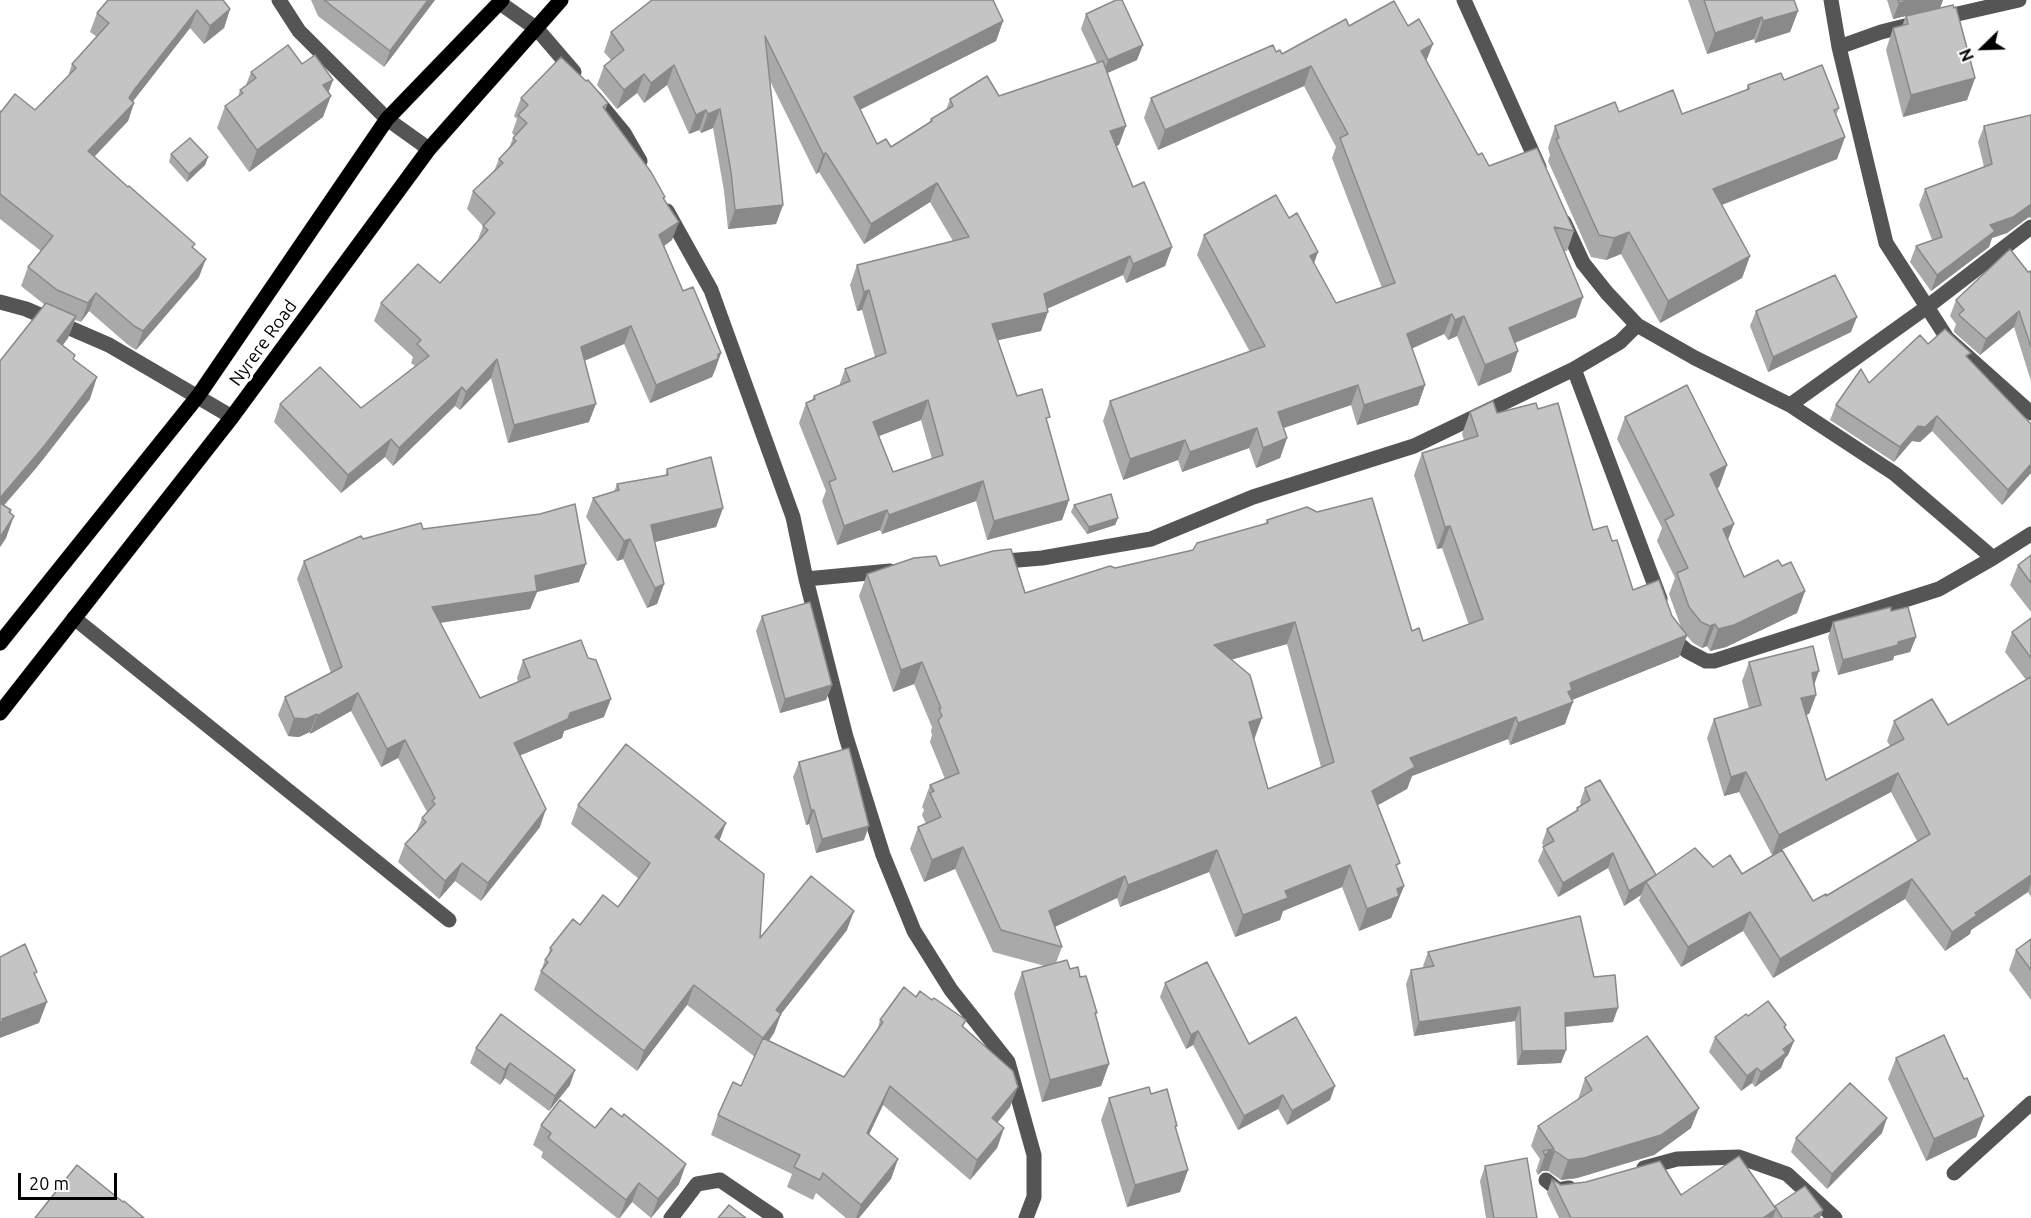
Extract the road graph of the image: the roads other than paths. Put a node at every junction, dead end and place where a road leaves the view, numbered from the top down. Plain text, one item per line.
1 (279, 0) edge
2 (561, 0) edge
3 (1464, 0) edge
4 (1831, 0) edge
5 (2019, 0) edge
6 (501, 1) edge
7 (537, 29) junction
8 (1839, 47) junction
9 (387, 119) junction
10 (429, 149) junction
11 (647, 175) edge
12 (1546, 182) edge
13 (659, 196) edge
14 (1560, 213) edge
15 (2031, 227) edge
16 (0, 302) edge
17 (1927, 307) junction
18 (1637, 325) junction
19 (1574, 369) junction
20 (198, 396) junction
21 (1790, 405) junction
22 (2031, 413) edge
23 (232, 417) junction
24 (2031, 534) edge
25 (1993, 558) junction
26 (983, 563) edge
27 (900, 570) edge
28 (806, 579) junction
29 (74, 618) junction
30 (0, 643) edge
31 (2, 706) edge
32 (449, 920) dead end
33 (2031, 1103) edge
34 (1632, 1171) edge
35 (1954, 1173) dead end
36 (1546, 1180) dead end
37 (1579, 1187) edge
38 (671, 1218) edge
39 (776, 1218) edge
40 (1026, 1218) edge
41 (1835, 1218) edge

1 - 9 street
2 - 7 main road, Nyrere Road
3 - 12 street
4 - 8 street
5 - 8 street
6 - 7 street
6 - 9 main road, Nyrere Road
7 - 10 main road, Nyrere Road
7 - 11 street
8 - 17 street
9 - 10 street
9 - 20 main road, Nyrere Road
10 - 23 main road, Nyrere Road
13 - 28 street
14 - 18 street
15 - 17 street
16 - 20 street
17 - 21 street
17 - 22 street
18 - 19 street
18 - 21 street
19 - 25 street
19 - 26 street
20 - 23 street
20 - 30 main road, Nyrere Road
21 - 25 street
23 - 29 main road, Nyrere Road
24 - 25 street
27 - 28 street
28 - 40 street
29 - 31 main road, Nyrere Road
29 - 32 street
33 - 35 street
34 - 41 street
36 - 37 street
38 - 39 street

